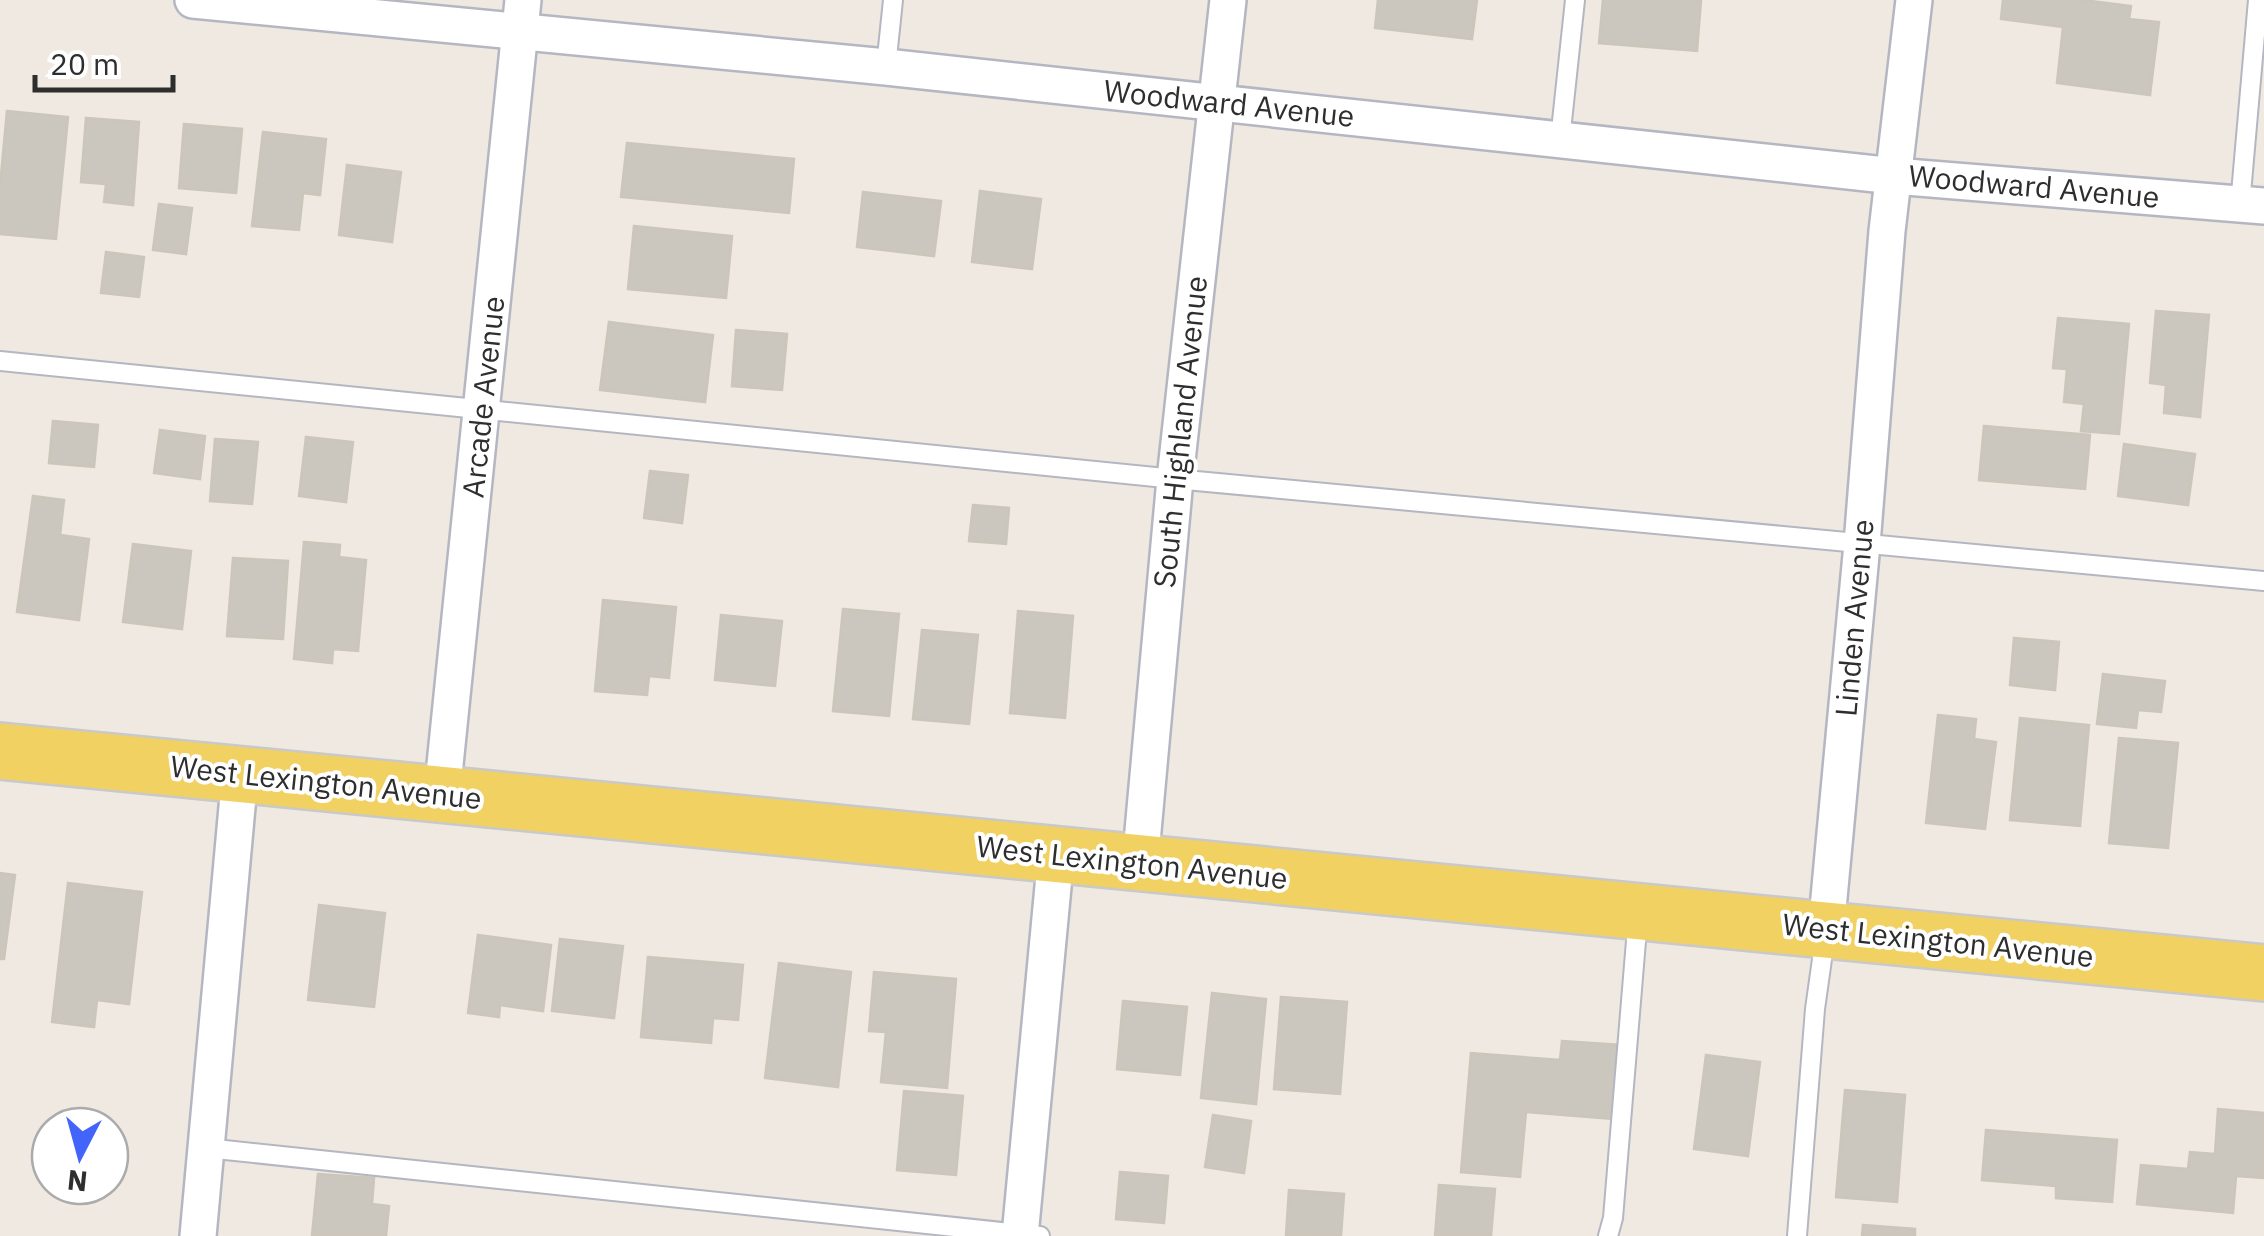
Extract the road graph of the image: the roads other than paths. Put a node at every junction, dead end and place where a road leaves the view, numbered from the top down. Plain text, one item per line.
1 (193, 0) edge
2 (892, 0) edge
3 (1228, 0) edge
4 (1575, 0) edge
5 (1914, 0) edge
6 (2258, 0) edge
7 (521, 16) edge
8 (886, 67) junction
9 (1218, 102) junction
10 (1560, 140) junction
11 (1894, 176) junction
12 (2252, 205) edge
13 (0, 362) edge
14 (484, 410) junction
15 (1175, 478) junction
16 (1862, 544) junction
17 (2264, 581) edge
18 (0, 750) edge
19 (240, 774) junction
20 (442, 794) junction
21 (1056, 855) junction
22 (1140, 864) junction
23 (1639, 912) junction
24 (1826, 930) junction
25 (2264, 973) edge
26 (206, 1148) junction
27 (1026, 1235) edge
28 (198, 1236) edge
29 (1608, 1236) edge
30 (1797, 1236) edge

1 - 7 street, Woodward Avenue
2 - 8 lane
3 - 9 street, South Highland Avenue
4 - 10 lane
5 - 11 street, Linden Avenue
6 - 12 lane
7 - 8 street, Woodward Avenue
7 - 14 street, Arcade Avenue
8 - 9 street, Woodward Avenue
9 - 10 street, Woodward Avenue
9 - 15 street, South Highland Avenue
10 - 11 street, Woodward Avenue
11 - 12 street, Woodward Avenue
11 - 16 street, Linden Avenue
13 - 14 lane
14 - 15 lane
14 - 20 street, Arcade Avenue
15 - 16 lane
15 - 22 street, South Highland Avenue
16 - 17 lane
16 - 24 street, Linden Avenue
18 - 19 main road, West Lexington Avenue
19 - 20 main road, West Lexington Avenue
19 - 26 street
20 - 21 main road, West Lexington Avenue
21 - 22 main road, West Lexington Avenue
21 - 27 street
22 - 23 main road, West Lexington Avenue
23 - 24 main road, West Lexington Avenue
23 - 29 lane
24 - 25 main road, West Lexington Avenue
24 - 30 lane, Linden Avenue
26 - 27 lane
26 - 28 street

